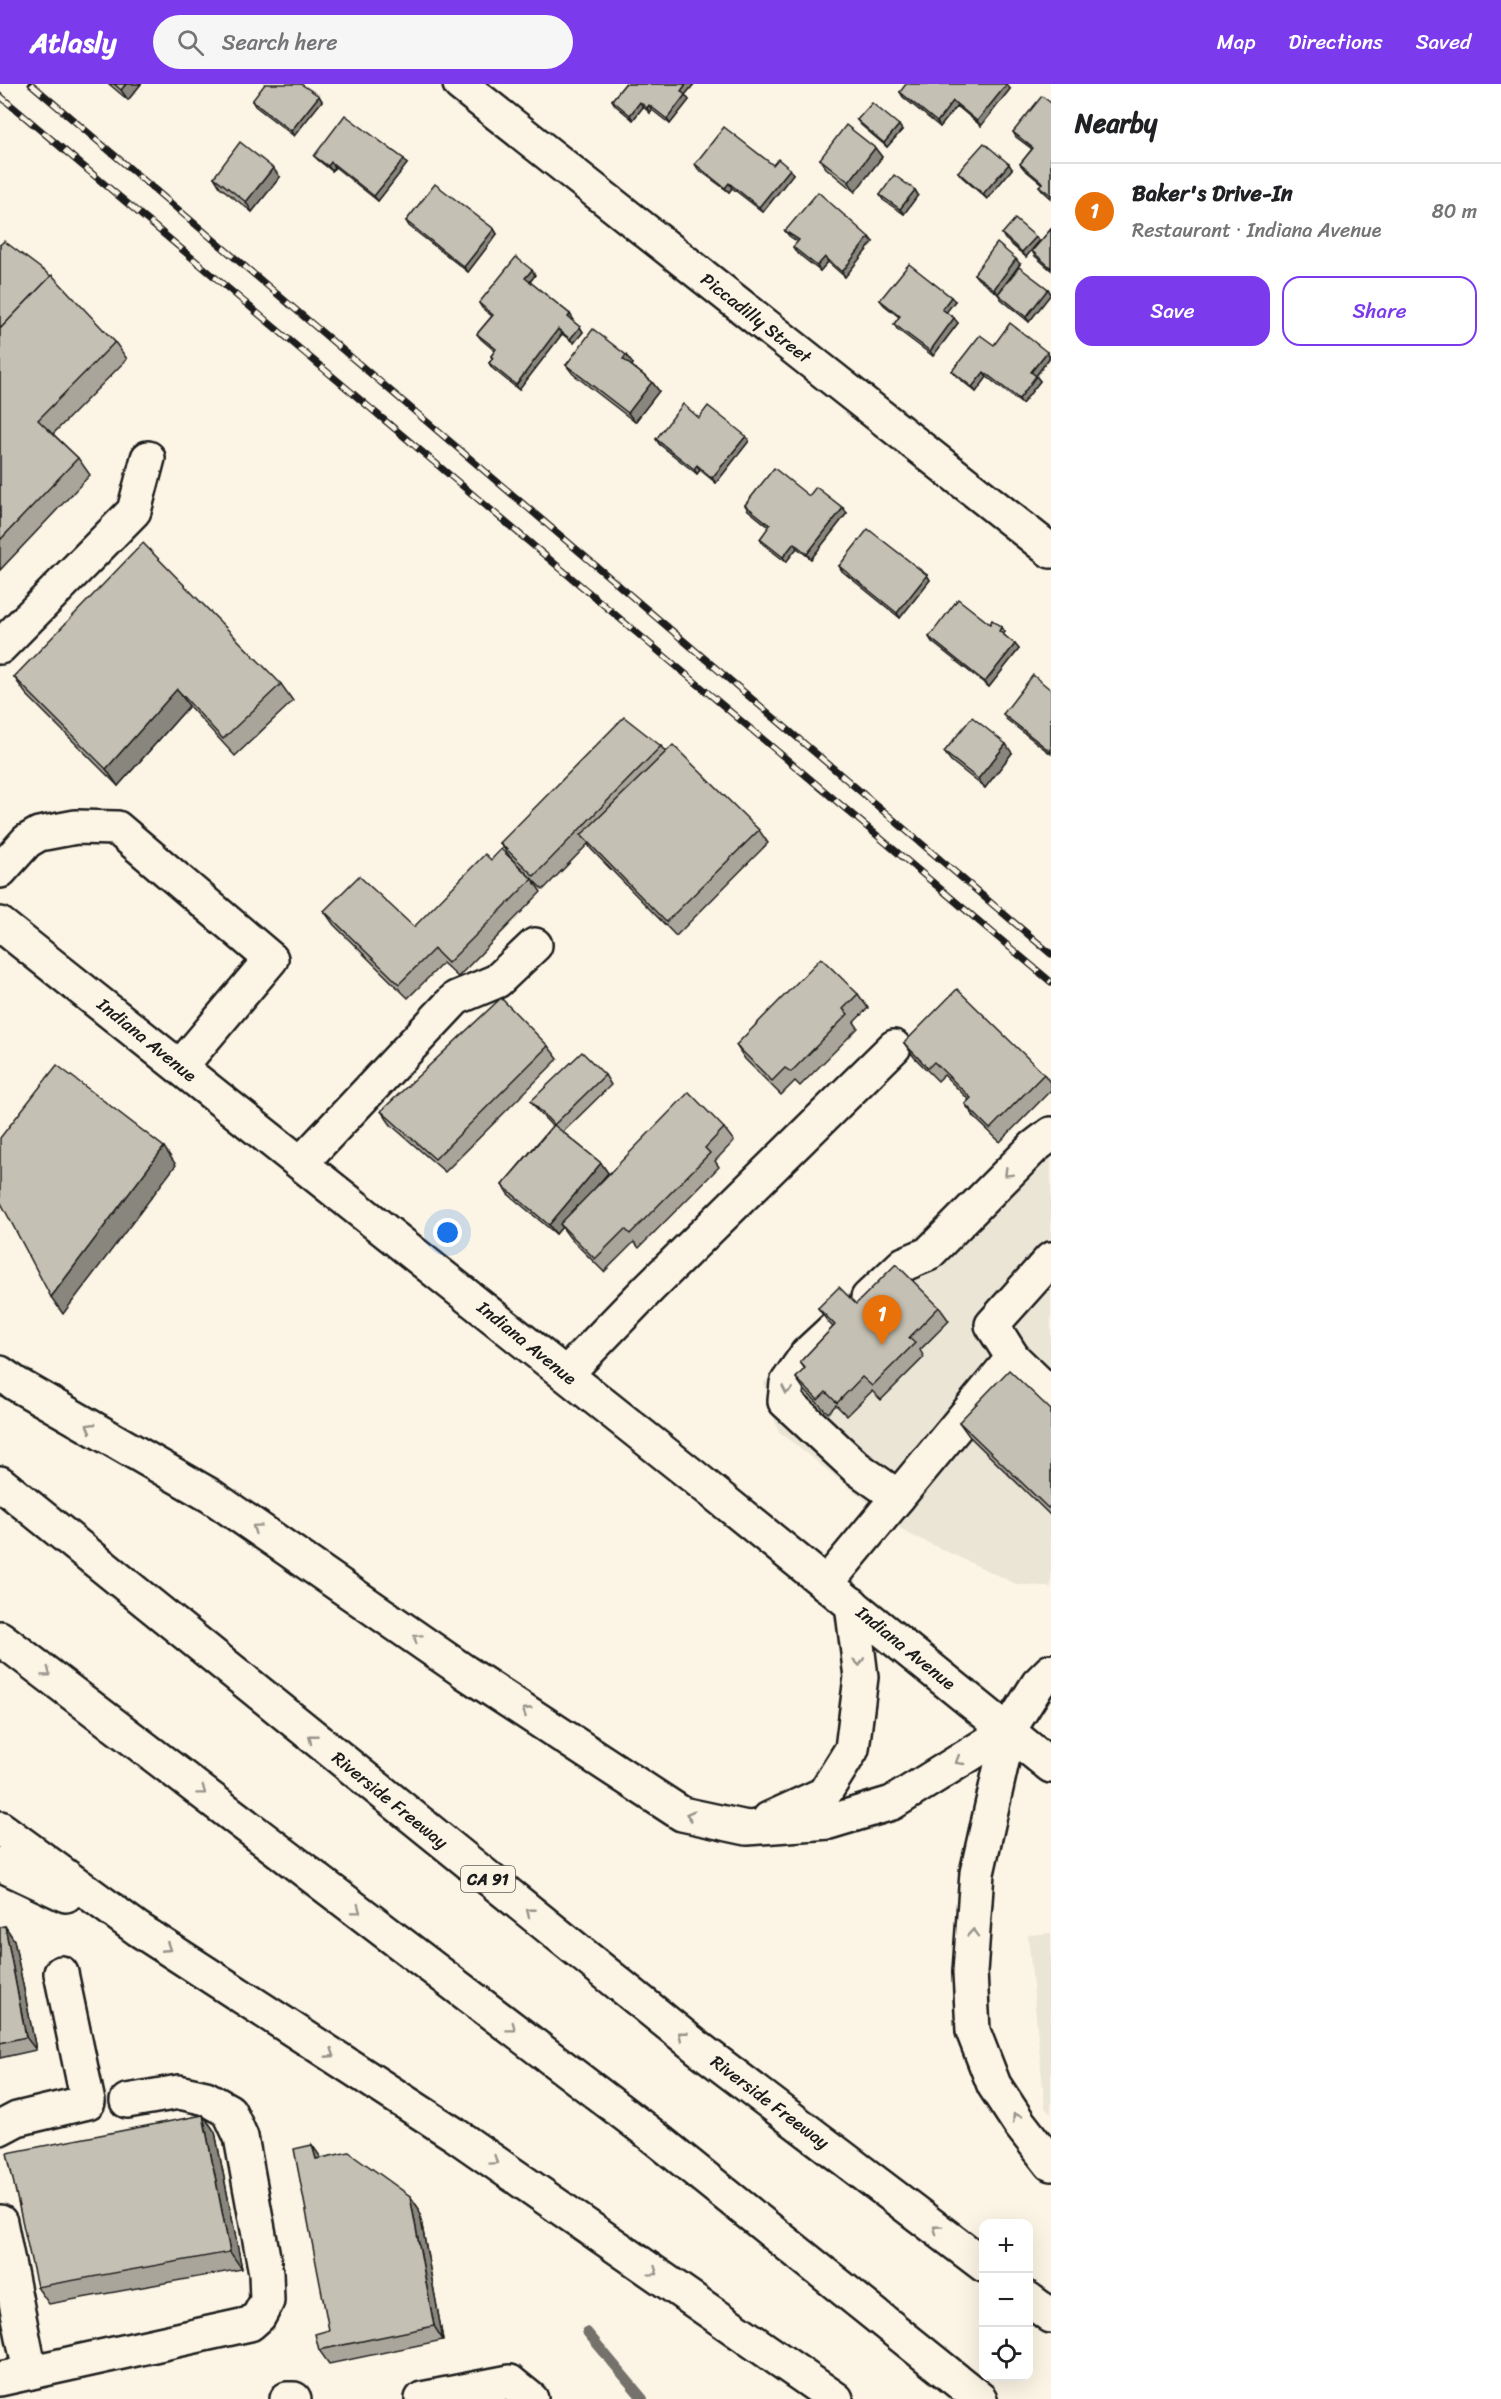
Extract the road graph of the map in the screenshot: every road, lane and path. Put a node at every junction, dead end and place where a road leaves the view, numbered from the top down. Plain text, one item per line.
1 (460, 84) edge
2 (148, 458) dead end
3 (1051, 551) edge
4 (0, 647) edge
5 (0, 871) edge
6 (0, 924) edge
7 (535, 945) dead end
8 (894, 1047) dead end
9 (180, 1067) junction
10 (1051, 1134) edge
11 (301, 1164) junction
12 (1051, 1258) edge
13 (1013, 1358) junction
14 (0, 1373) edge
15 (566, 1374) junction
16 (1051, 1395) edge
17 (0, 1483) edge
18 (898, 1497) junction
19 (826, 1584) junction
20 (852, 1604) junction
21 (0, 1638) edge
22 (1051, 1671) edge
23 (1009, 1730) junction
24 (1051, 1766) edge
25 (0, 1828) edge
26 (747, 1828) junction
27 (0, 1863) edge
28 (138, 1929) junction
29 (60, 1973) dead end
30 (127, 2100) dead end
31 (0, 2128) edge
32 (1051, 2164) edge
33 (0, 2222) edge
34 (979, 2261) edge
35 (1033, 2302) edge
36 (1051, 2316) edge
37 (15, 2375) edge
38 (288, 2399) edge
39 (294, 2399) edge
40 (422, 2399) edge
41 (531, 2399) edge
42 (836, 2399) edge
43 (980, 2399) edge

1 - 3 main road, Piccadilly Street
2 - 4 main road
5 - 9 main road
6 - 9 main road, Indiana Avenue
7 - 11 main road
8 - 15 main road
9 - 11 main road, Indiana Avenue
10 -> 18 main road
11 - 15 main road, Indiana Avenue
12 - 13 main road
13 - 16 main road
13 - 18 main road
26 -> 14 main road
15 - 19 main road, Indiana Avenue
34 -> 17 main road, Riverside Freeway / CA 91
18 - 19 main road
19 - 20 main road, Indiana Avenue
20 - 23 main road, Indiana Avenue
20 -> 26 main road
21 -> 43 main road
22 - 23 main road
23 - 24 main road, Indiana Avenue
23 -> 26 main road
32 -> 23 main road
25 - 28 main road
27 - 28 main road
28 -> 42 main road
29 - 31 main road
30 - 37 main road
33 - 37 main road
35 - 36 main road
38 - 39 main road
40 - 41 main road

